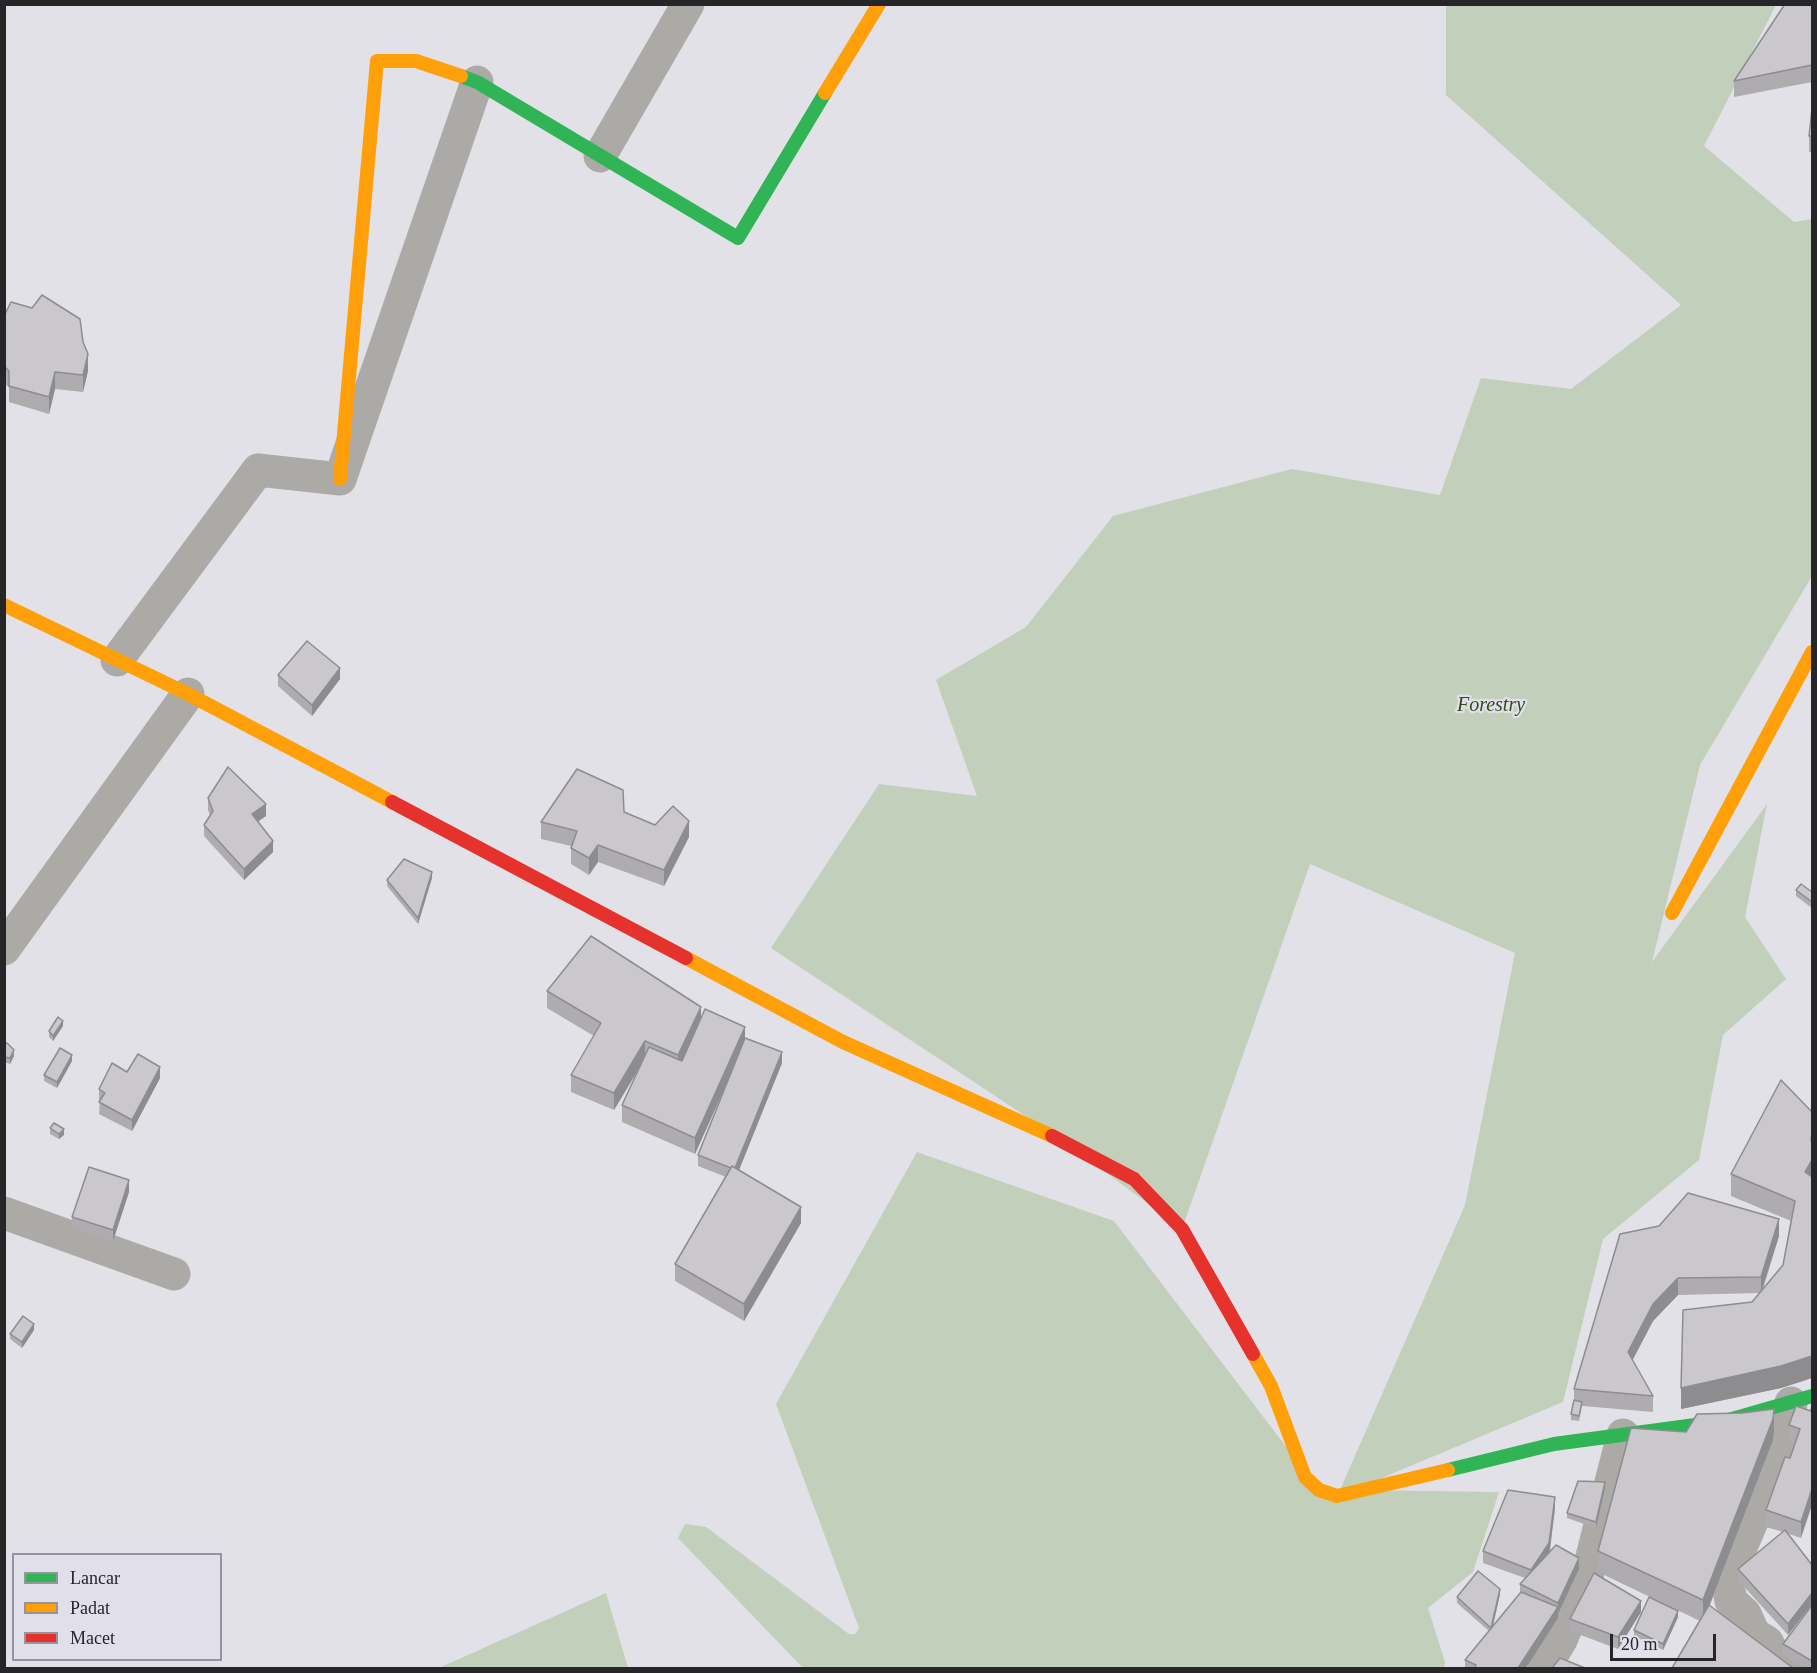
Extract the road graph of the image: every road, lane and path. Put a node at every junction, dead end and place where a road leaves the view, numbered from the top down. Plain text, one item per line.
1 (688, 4) edge
2 (879, 4) edge
3 (477, 82) junction
4 (600, 156) junction
5 (340, 479) junction
6 (4, 605) edge
7 (1812, 652) edge
8 (117, 660) junction
9 (188, 694) junction
10 (1672, 912) dead end
11 (4, 949) edge
12 (4, 1213) edge
13 (174, 1275) dead end
14 (1802, 1400) edge
15 (1623, 1435) junction
16 (1545, 1668) edge
17 (1789, 1668) edge

1 - 4 street
2 - 4 street
3 - 4 street
3 - 5 street
3 - 5 street
5 - 8 street
6 - 8 street
7 - 10 street
8 - 9 street
9 - 11 street
9 - 15 street
12 - 13 street
14 - 15 street
14 - 17 street
15 - 16 street

